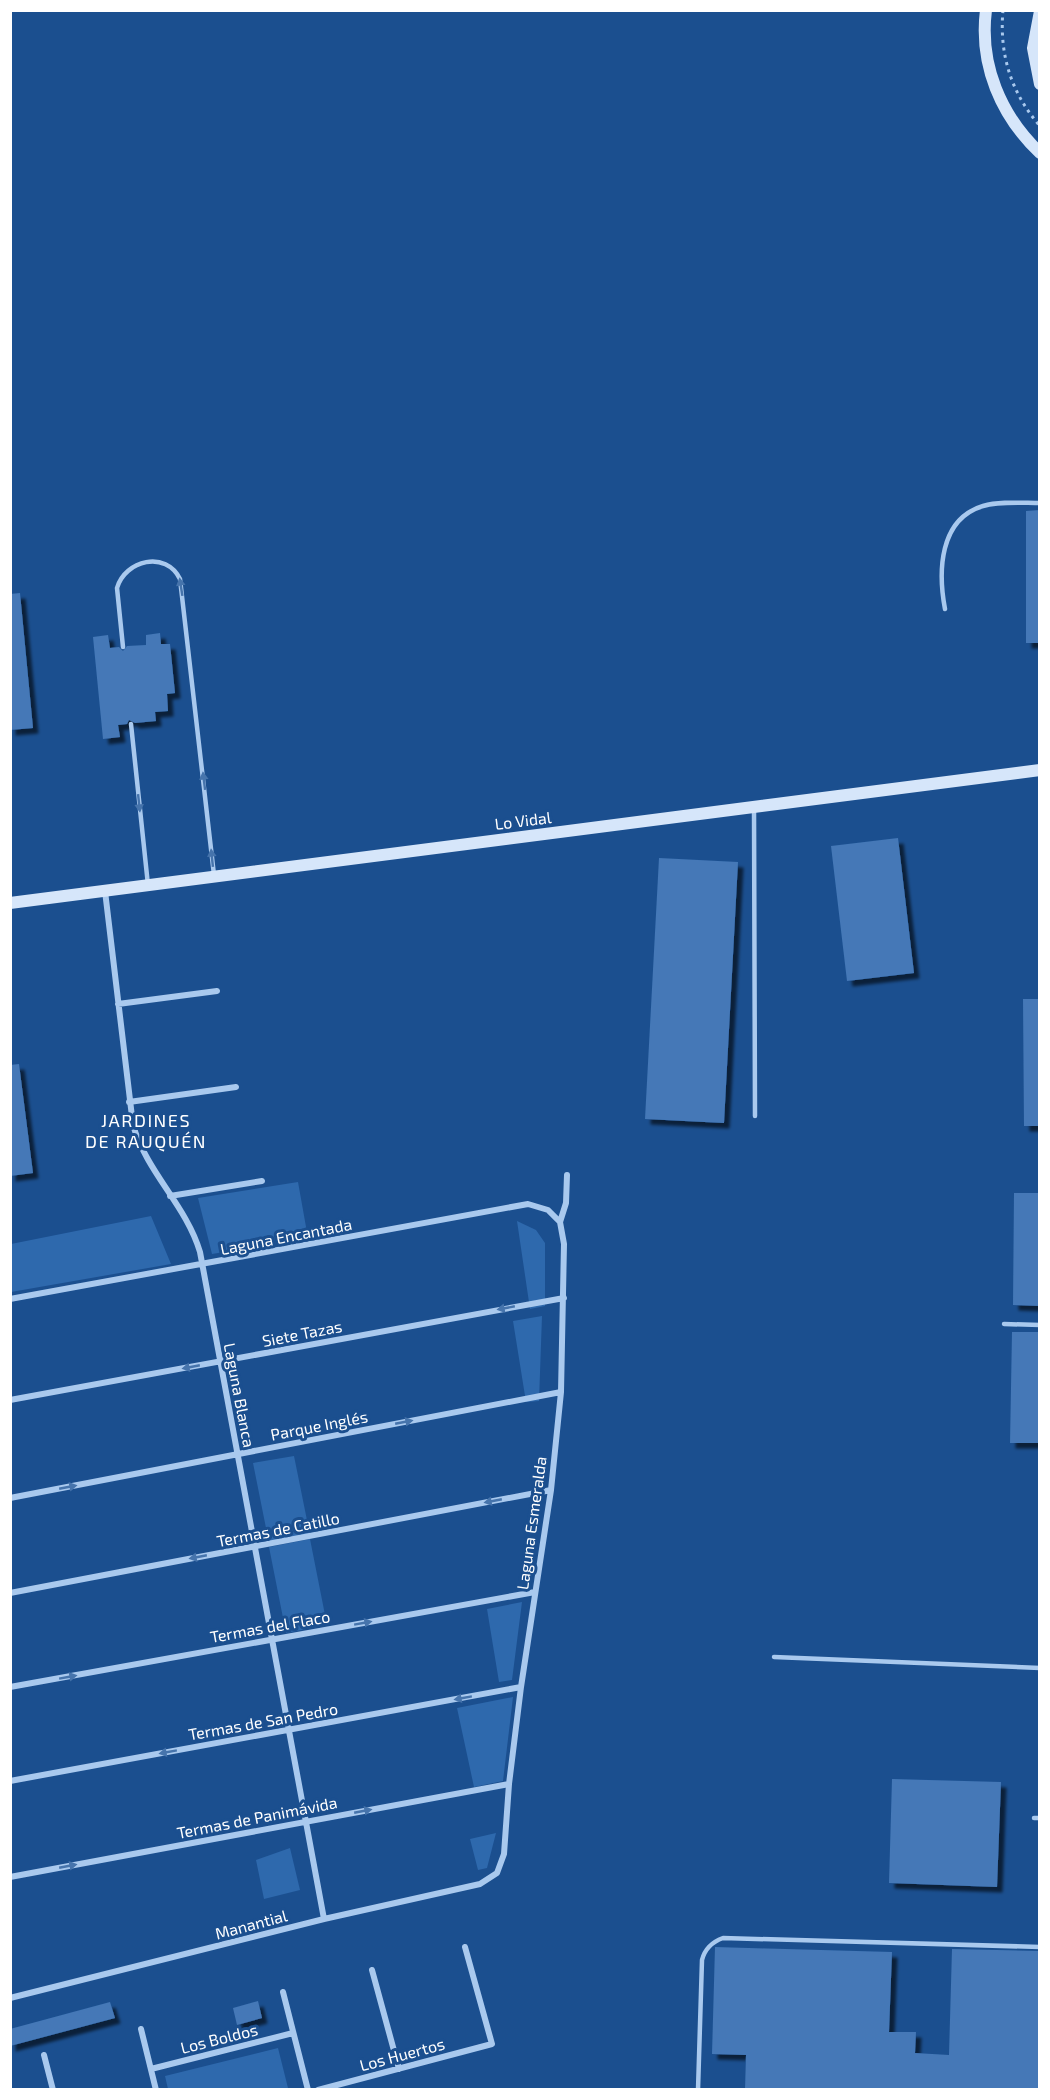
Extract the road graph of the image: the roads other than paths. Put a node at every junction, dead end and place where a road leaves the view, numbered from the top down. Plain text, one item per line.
1 (986, 10) edge
2 (1040, 11) edge
3 (1040, 84) edge
4 (1040, 153) edge
5 (1040, 503) edge
6 (945, 609) dead end
7 (123, 647) dead end
8 (131, 724) dead end
9 (1040, 770) edge
10 (754, 807) junction
11 (214, 876) junction
12 (148, 885) junction
13 (105, 890) junction
14 (10, 903) edge
15 (216, 991) dead end
16 (118, 1004) junction
17 (236, 1087) dead end
18 (129, 1102) junction
19 (755, 1116) dead end
20 (567, 1175) dead end
21 (262, 1180) dead end
22 (170, 1196) junction
23 (560, 1222) junction
24 (202, 1265) junction
25 (564, 1298) junction
26 (10, 1299) edge
27 (1004, 1324) dead end
28 (1040, 1324) edge
29 (220, 1362) junction
30 (561, 1392) junction
31 (10, 1400) edge
32 (237, 1454) junction
33 (550, 1490) junction
34 (10, 1498) edge
35 (255, 1547) junction
36 (535, 1592) junction
37 (10, 1593) edge
38 (272, 1640) junction
39 (774, 1657) dead end
40 (1040, 1668) edge
41 (10, 1687) edge
42 (521, 1687) junction
43 (289, 1730) junction
44 (10, 1781) edge
45 (509, 1784) junction
46 (306, 1822) junction
47 (497, 1873) joint
48 (10, 1877) edge
49 (324, 1919) junction
50 (465, 1947) dead end
51 (1040, 1947) edge
52 (372, 1970) dead end
53 (283, 1992) dead end
54 (10, 1998) edge
55 (141, 2029) dead end
56 (293, 2033) junction
57 (44, 2055) dead end
58 (399, 2068) junction
59 (151, 2069) junction
60 (53, 2090) edge
61 (156, 2090) edge
62 (308, 2090) edge
63 (318, 2090) edge
64 (698, 2090) edge

1 - 4 main road
2 - 3 main road
5 - 6 lane
11 -> 7 lane
8 -> 12 lane
9 - 10 main road, Lo Vidal
10 - 11 main road, Lo Vidal
10 - 19 lane
11 - 12 main road, Lo Vidal
12 - 13 main road, Lo Vidal
13 - 14 main road, Lo Vidal
13 - 16 street, Laguna Blanca
15 - 16 street
16 - 18 street, Laguna Blanca
17 - 18 street
18 - 22 street, Laguna Blanca
20 - 23 street, Laguna Esmeralda
21 - 22 street
22 - 24 street, Laguna Blanca
23 - 24 street, Laguna Encantada
23 - 25 street, Laguna Esmeralda
24 - 26 street, Laguna Encantada
24 - 29 street, Laguna Blanca
25 -> 29 street, Siete Tazas
25 - 30 street, Laguna Esmeralda
27 - 28 lane
29 -> 31 street, Siete Tazas
29 - 32 street, Laguna Blanca
32 -> 30 street, Parque Inglés
30 - 33 street, Laguna Esmeralda
34 -> 32 street, Parque Inglés
32 - 35 street, Laguna Blanca
33 -> 35 street, Termas de Catillo
33 - 36 street, Laguna Esmeralda
35 -> 37 street, Termas de Catillo
35 - 38 street, Laguna Blanca
38 -> 36 street, Termas del Flaco
36 - 42 street, Laguna Esmeralda
41 -> 38 street, Termas del Flaco
38 - 43 street, Laguna Blanca
39 - 40 lane
42 -> 43 street, Termas de San Pedro
42 - 45 street, Laguna Esmeralda
43 -> 44 street, Termas de San Pedro
43 - 46 street, Laguna Blanca
46 -> 45 street, Termas de Panimávida
45 - 47 street, Laguna Esmeralda
48 -> 46 street, Termas de Panimávida
46 - 49 street, Laguna Blanca
47 - 49 street, Manantial
49 - 54 street, Manantial
50 - 58 street, Los Huertos
51 - 64 lane
52 - 58 street
53 - 56 street
55 - 59 street
56 - 59 street, Los Boldos
56 - 62 street
57 - 60 street
58 - 63 street, Los Huertos
59 - 61 street

